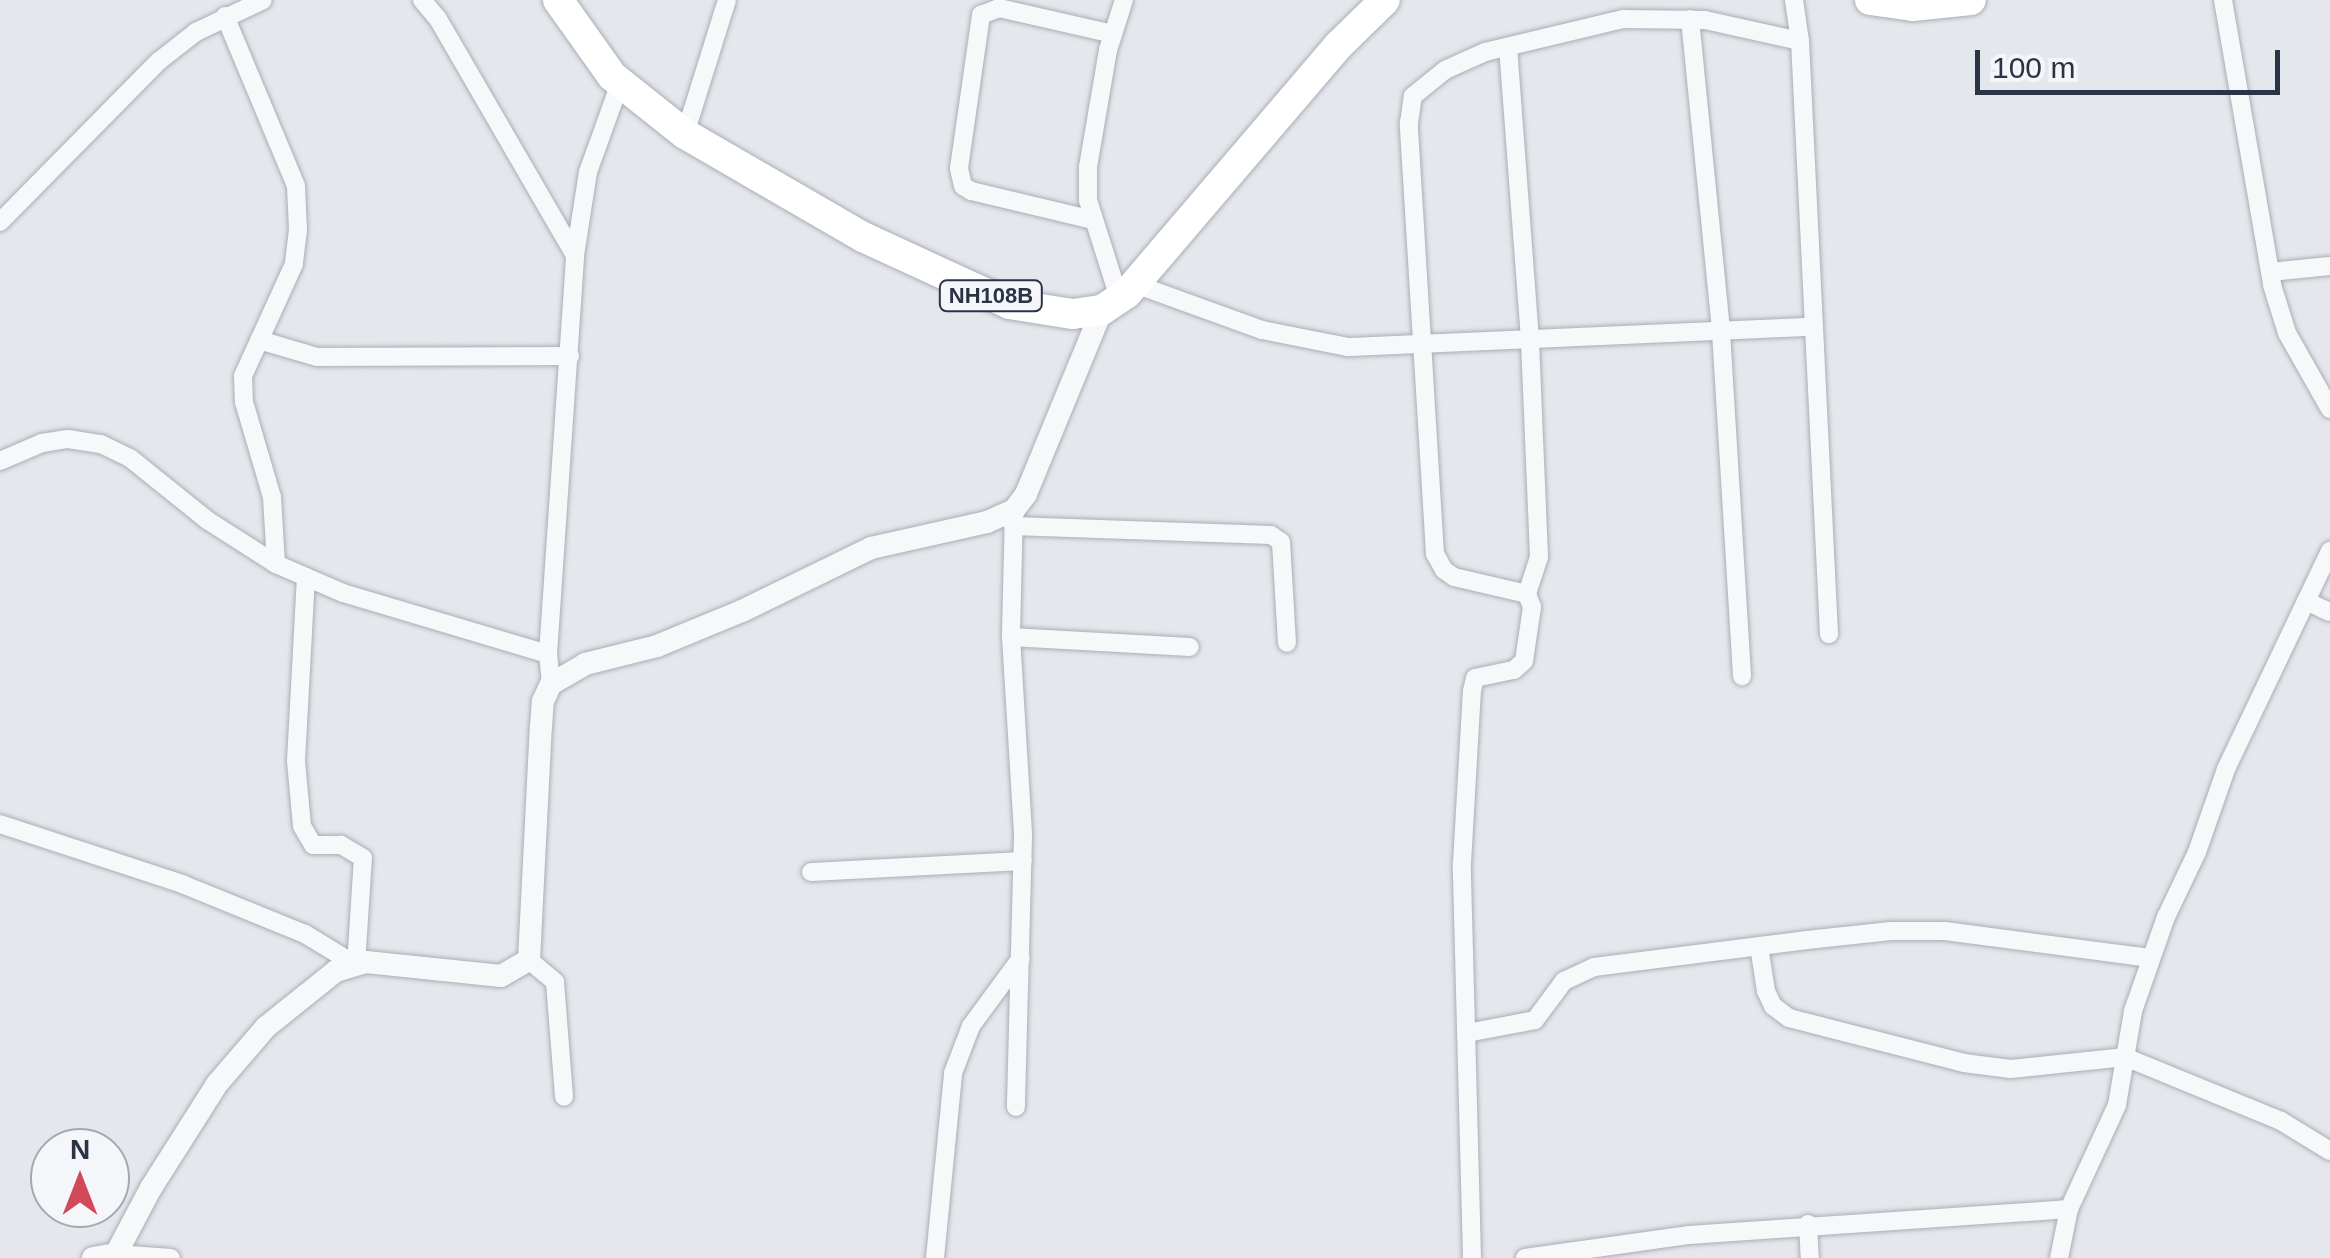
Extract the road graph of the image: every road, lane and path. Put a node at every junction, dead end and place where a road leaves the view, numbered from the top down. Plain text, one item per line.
1 (264, 0) edge
2 (422, 0) edge
3 (558, 0) edge
4 (727, 0) edge
5 (1124, 0) edge
6 (1384, 0) edge
7 (1794, 0) edge
8 (1870, 0) edge
9 (1971, 0) edge
10 (2224, 0) edge
11 (226, 16) junction
12 (1690, 19) junction
13 (1114, 34) junction
14 (1800, 40) junction
15 (1508, 47) junction
16 (620, 83) junction
17 (685, 134) junction
18 (1093, 220) junction
19 (0, 222) edge
20 (575, 254) junction
21 (2330, 266) edge
22 (2270, 272) junction
23 (1118, 297) junction
24 (1814, 327) junction
25 (1722, 332) junction
26 (259, 340) junction
27 (1530, 342) junction
28 (1422, 348) junction
29 (570, 356) junction
30 (2325, 386) edge
31 (2330, 409) edge
32 (0, 461) edge
33 (1014, 518) junction
34 (2330, 551) edge
35 (276, 564) junction
36 (306, 577) junction
37 (1526, 594) junction
38 (2306, 601) junction
39 (2330, 612) edge
40 (1828, 634) dead end
41 (1010, 636) junction
42 (1288, 644) dead end
43 (1190, 648) dead end
44 (548, 654) junction
45 (1742, 676) dead end
46 (551, 684) junction
47 (0, 824) edge
48 (1023, 861) junction
49 (811, 872) dead end
50 (1760, 946) junction
51 (1022, 958) junction
52 (2150, 958) junction
53 (530, 960) junction
54 (356, 965) junction
55 (1467, 1032) junction
56 (2126, 1057) junction
57 (564, 1097) dead end
58 (1016, 1108) dead end
59 (2330, 1151) edge
60 (2069, 1208) junction
61 (1808, 1224) junction
62 (121, 1256) edge
63 (171, 1258) edge
64 (934, 1258) edge
65 (1472, 1258) edge
66 (1525, 1258) edge
67 (1810, 1258) edge
68 (2059, 1258) edge

1 - 11 street
2 - 20 street
3 - 16 highway, NH108B
4 - 17 street
5 - 13 street
6 - 23 highway
7 - 14 street
8 - 9 highway
10 - 22 street
11 - 19 street
11 - 26 street
12 - 14 street
12 - 15 street
12 - 25 street
13 - 18 street
13 - 18 street
14 - 24 street
15 - 27 street
15 - 28 street
16 - 17 highway, NH108B
16 - 20 street
17 - 23 highway, NH108B
18 - 23 street
20 - 29 street
21 - 22 street
22 - 30 street
23 - 28 street
23 - 33 street
24 - 25 street
24 - 40 street
25 - 27 street
25 - 45 street
26 - 29 street
26 - 35 street
27 - 28 street
27 - 37 street
28 - 37 street
29 - 44 street
30 - 31 street
32 - 35 street
33 - 41 street
33 - 42 street
33 - 46 street
34 - 38 street
35 - 36 street
36 - 44 street
36 - 54 street
37 - 55 street
38 - 39 street
38 - 52 street
41 - 43 street
41 - 48 street
44 - 46 street
46 - 53 street
47 - 54 street
48 - 49 street
48 - 51 street
50 - 52 street
50 - 55 street
50 - 56 street
51 - 58 street
51 - 64 street
52 - 56 street
53 - 54 street
53 - 57 street
54 - 62 street
55 - 65 street
56 - 59 street
56 - 60 street
60 - 61 street
60 - 68 street
61 - 66 street
61 - 67 street
62 - 63 street

